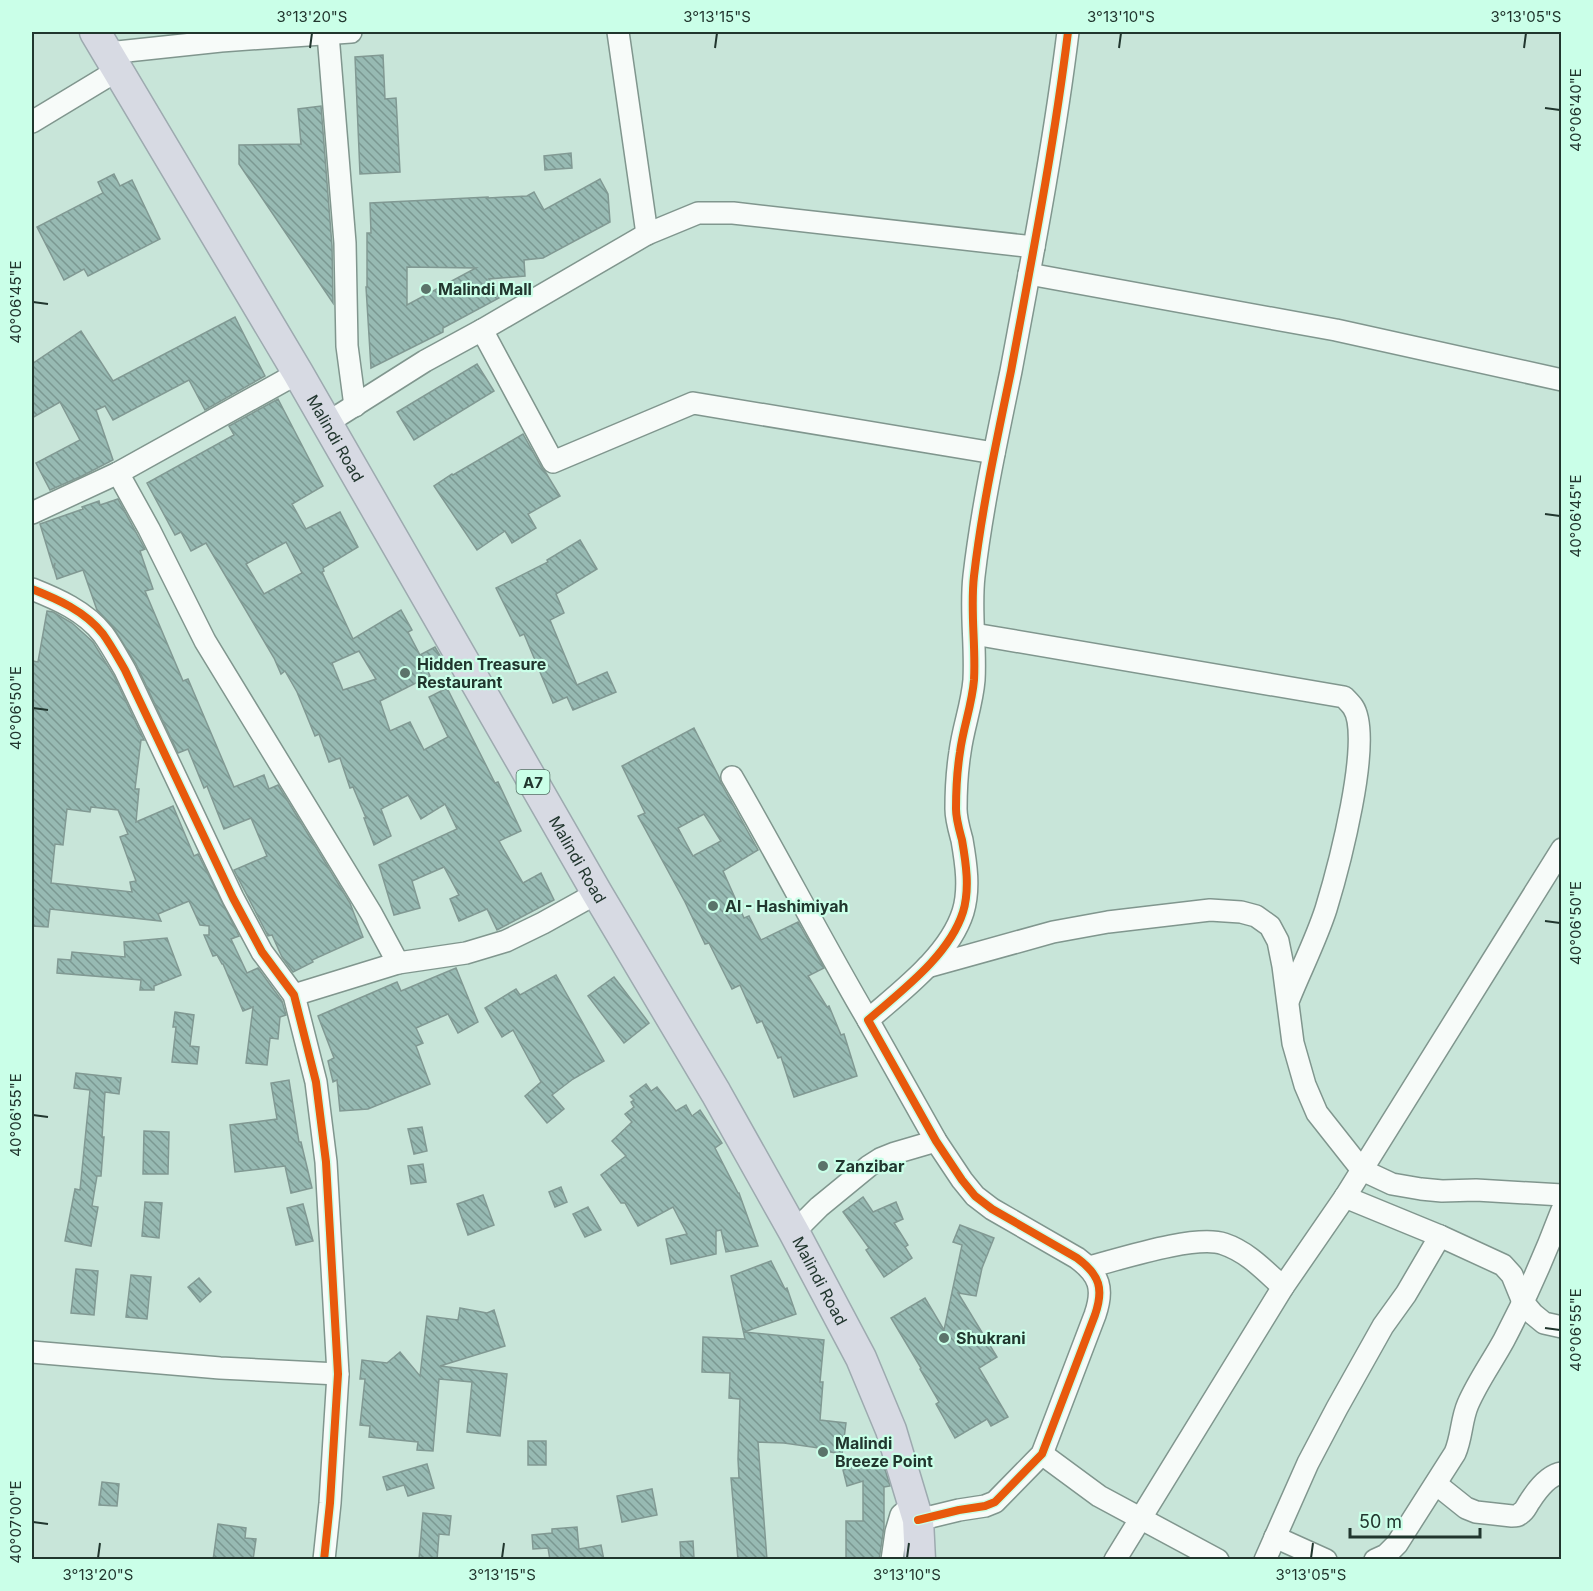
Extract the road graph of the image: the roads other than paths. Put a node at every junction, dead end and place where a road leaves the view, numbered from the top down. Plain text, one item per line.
1 (351, 32) edge
2 (618, 32) edge
3 (1068, 32) edge
4 (328, 34) junction
5 (107, 52) edge
6 (32, 122) edge
7 (647, 234) junction
8 (1034, 247) junction
9 (1029, 274) junction
10 (482, 330) junction
11 (298, 373) junction
12 (1562, 380) edge
13 (355, 406) junction
14 (327, 423) junction
15 (994, 453) junction
16 (117, 473) junction
17 (32, 513) edge
18 (32, 589) edge
19 (974, 634) junction
20 (732, 777) dead end
21 (1562, 849) edge
22 (597, 893) junction
23 (398, 963) junction
24 (927, 967) junction
25 (294, 995) junction
26 (1288, 1001) junction
27 (868, 1020) junction
28 (936, 1141) junction
29 (1362, 1170) junction
30 (1562, 1195) edge
31 (1345, 1197) junction
32 (1562, 1210) edge
33 (794, 1232) junction
34 (1440, 1236) junction
35 (1089, 1267) junction
36 (1283, 1287) junction
37 (1523, 1302) junction
38 (1562, 1327) edge
39 (32, 1352) edge
40 (338, 1374) junction
41 (1042, 1454) junction
42 (1562, 1473) edge
43 (1436, 1484) junction
44 (916, 1512) junction
45 (1140, 1517) junction
46 (1275, 1537) junction
47 (914, 1558) edge
48 (324, 1560) edge
49 (1114, 1560) edge
50 (1218, 1560) edge
51 (1265, 1560) edge
52 (1326, 1560) edge
53 (1375, 1560) edge

1 - 4 street
2 - 7 street
3 - 8 street
4 - 5 street
4 - 13 street
5 - 6 street
5 - 11 highway, Malindi Road / A7
7 - 8 street
7 - 10 street
8 - 9 street
9 - 12 street
9 - 15 street
10 - 13 street
10 - 15 street
11 - 14 highway, Malindi Road / A7
11 - 16 street
13 - 14 street
14 - 22 highway, Malindi Road / A7
15 - 19 street
16 - 17 street
16 - 23 street
18 - 25 street
19 - 24 street
19 - 26 street
20 - 27 street
21 - 29 street
22 - 23 street
22 - 33 highway, Malindi Road / A7
23 - 25 street
24 - 26 street
24 - 27 street
25 - 40 street
26 - 29 street
27 - 28 street
28 - 33 street
28 - 35 street
29 - 30 street
29 - 31 street
31 - 34 street
31 - 36 street
32 - 37 street
33 - 44 highway, Malindi Road / A7
34 - 37 street
34 - 46 street
35 - 36 street
35 - 41 street
36 - 45 street
37 - 38 street
37 - 43 street
39 - 40 street
40 - 48 street
41 - 44 street
41 - 45 street
42 - 43 street
43 - 53 street
44 - 47 highway, Malindi Road / A7
45 - 49 street
45 - 50 street
46 - 51 street
46 - 52 street

